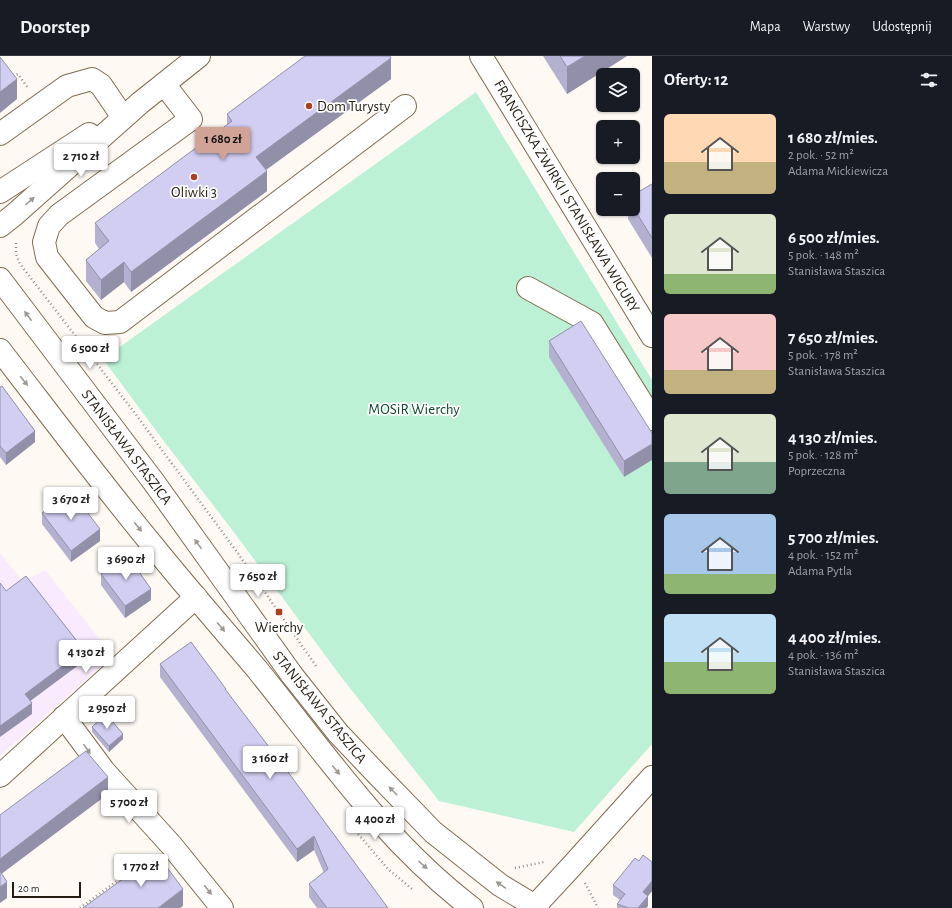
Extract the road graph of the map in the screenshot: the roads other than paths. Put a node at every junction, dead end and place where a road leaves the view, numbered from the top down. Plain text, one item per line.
1 (199, 56) edge
2 (481, 56) edge
3 (164, 84) junction
4 (140, 103) junction
5 (404, 106) dead end
6 (120, 113) junction
7 (0, 134) edge
8 (0, 192) edge
9 (0, 226) edge
10 (0, 279) edge
11 (528, 288) dead end
12 (652, 336) edge
13 (0, 350) edge
14 (652, 419) edge
15 (196, 597) junction
16 (64, 717) junction
17 (0, 776) edge
18 (652, 777) edge
19 (535, 907) edge
20 (222, 908) edge
21 (472, 908) edge

1 - 3 main road
2 - 12 main road, FRANCISZKA ŻWIRKI I STANISŁAWA WIGURY
3 - 4 main road
3 - 5 main road
4 - 6 main road
9 -> 4 main road
6 - 7 main road
6 - 8 main road
19 -> 10 main road, STANISŁAWA STASZICA
11 - 14 main road
13 -> 15 main road, STANISŁAWA STASZICA
15 - 16 main road
15 -> 21 main road, STANISŁAWA STASZICA
16 - 17 main road
16 -> 20 main road
18 - 19 main road

